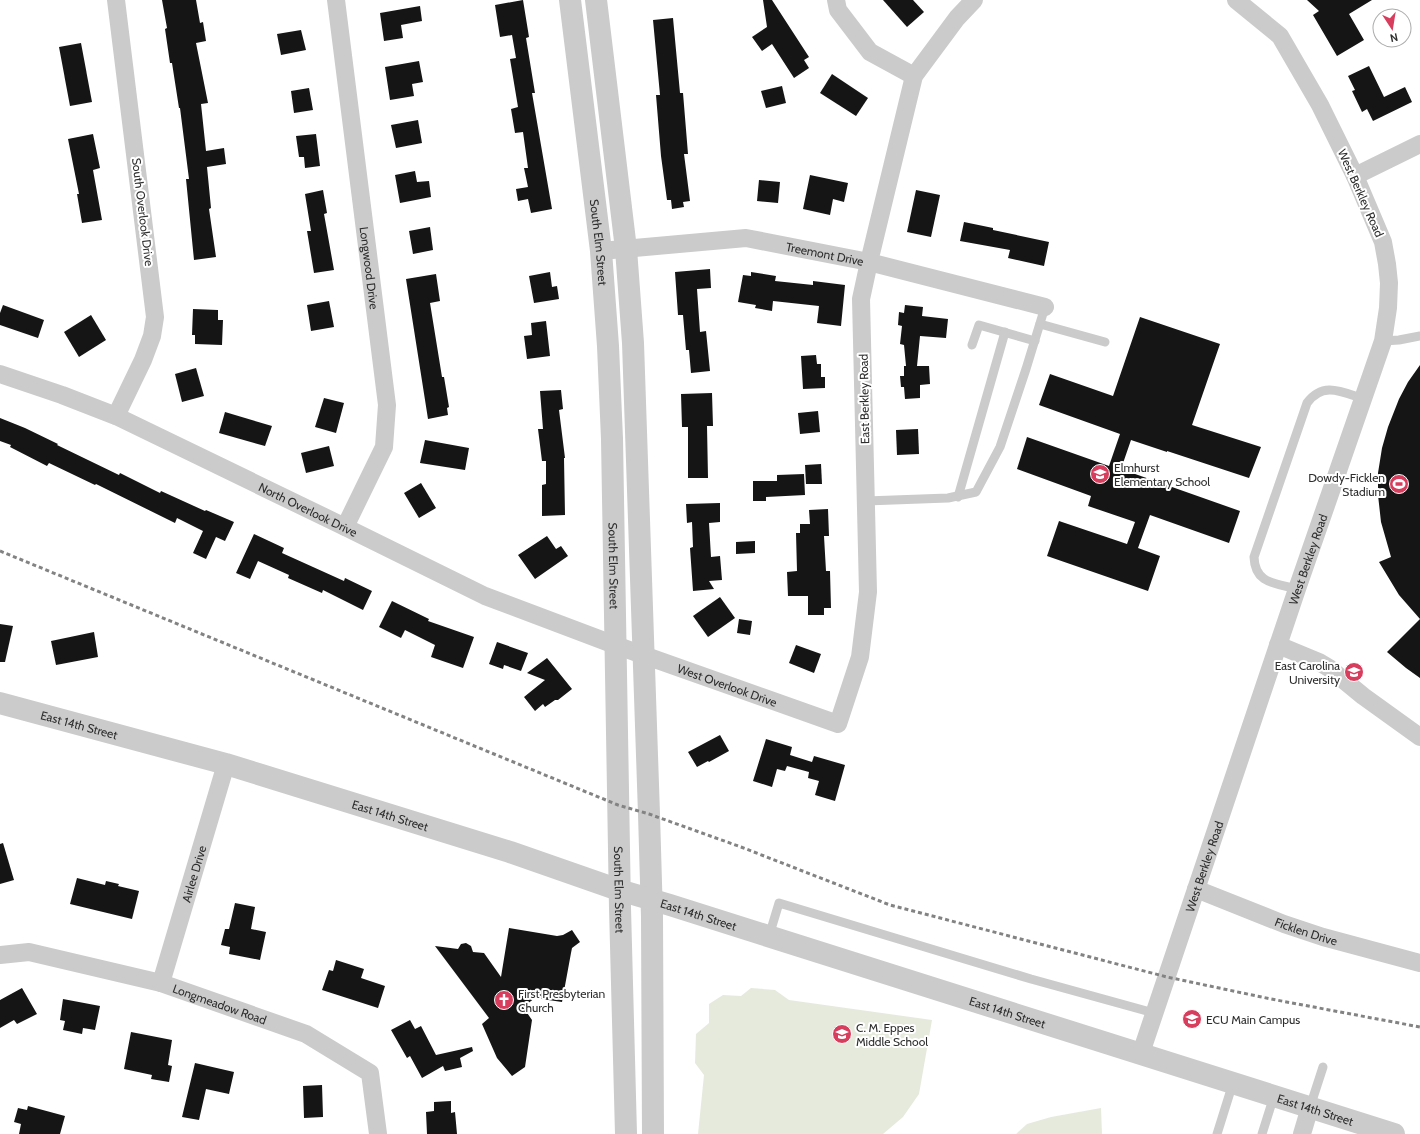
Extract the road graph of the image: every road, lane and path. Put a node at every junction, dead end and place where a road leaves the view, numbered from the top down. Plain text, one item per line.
1 (116, 0) edge
2 (336, 0) edge
3 (836, 0) edge
4 (974, 0) edge
5 (1236, 0) edge
6 (597, 8) edge
7 (572, 9) edge
8 (914, 76) junction
9 (1420, 144) edge
10 (1354, 176) junction
11 (626, 248) junction
12 (601, 251) junction
13 (869, 262) junction
14 (1042, 315) junction
15 (1005, 332) junction
16 (1420, 336) edge
17 (1035, 341) junction
18 (1105, 342) dead end
19 (1383, 342) junction
20 (972, 345) dead end
21 (0, 374) edge
22 (1364, 399) junction
23 (116, 416) junction
24 (636, 438) junction
25 (612, 439) junction
26 (958, 496) junction
27 (866, 501) junction
28 (345, 527) junction
29 (1297, 589) junction
30 (1278, 645) junction
31 (615, 646) junction
32 (644, 656) junction
33 (0, 703) edge
34 (838, 724) joint
35 (1420, 737) edge
36 (226, 764) junction
37 (1196, 889) junction
38 (620, 890) junction
39 (651, 899) junction
40 (769, 936) junction
41 (0, 955) edge
42 (1420, 963) edge
43 (161, 983) junction
44 (1154, 1013) junction
45 (1141, 1053) junction
46 (1323, 1067) dead end
47 (653, 1079) junction
48 (624, 1080) junction
49 (1234, 1083) junction
50 (1274, 1096) junction
51 (1310, 1108) junction
52 (378, 1134) edge
53 (626, 1134) edge
54 (653, 1134) edge
55 (1217, 1134) edge
56 (1262, 1134) edge
57 (1302, 1134) edge
58 (1394, 1134) edge

1 - 23 street, South Overlook Drive
2 - 28 street, Longwood Drive
3 - 8 street
4 - 8 street
5 - 10 street, West Berkley Road
6 - 7 street
6 - 11 street, South Elm Street
7 - 12 street, South Elm Street
8 - 13 street, East Berkley Road
9 - 10 street
10 - 19 street, West Berkley Road
11 - 12 street, Treemont Drive
11 - 13 street, Treemont Drive
11 - 24 street, South Elm Street
12 - 25 street, South Elm Street
13 - 14 street, Treemont Drive
13 - 27 street, East Berkley Road
14 - 17 lane
14 - 18 lane
15 - 17 lane
15 - 20 lane
15 - 26 lane
16 - 19 lane
17 - 26 lane
19 - 22 street, West Berkley Road
21 - 23 street, North Overlook Drive
22 - 29 street, West Berkley Road
22 - 29 lane
23 - 28 street, North Overlook Drive
24 - 25 street
24 - 32 street, South Elm Street
25 - 31 street, South Elm Street
26 - 27 lane
27 - 34 street, East Berkley Road
28 - 31 street, North Overlook Drive
29 - 30 street, West Berkley Road
30 - 35 street
30 - 37 street, West Berkley Road
31 - 32 street, West Overlook Drive
31 - 38 street, South Elm Street
32 - 34 street, West Overlook Drive
32 - 39 street, South Elm Street
33 - 36 street, East 14th Street
36 - 38 street, East 14th Street
36 - 43 street, Airlee Drive
37 - 42 street, Ficklen Drive
37 - 44 street, West Berkley Road
38 - 39 street, East 14th Street
38 - 48 street, South Elm Street
39 - 40 street, East 14th Street
39 - 47 street, South Elm Street
40 - 44 lane
40 - 45 street, East 14th Street
41 - 43 street, Longmeadow Road
43 - 52 street, Longmeadow Road
44 - 45 street, West Berkley Road
45 - 49 street, East 14th Street
46 - 51 lane
47 - 48 street
47 - 54 street, South Elm Street
48 - 53 street, South Elm Street
49 - 50 street, East 14th Street
49 - 55 lane
50 - 51 street, East 14th Street
50 - 56 lane
51 - 57 street
51 - 58 street, East 14th Street

